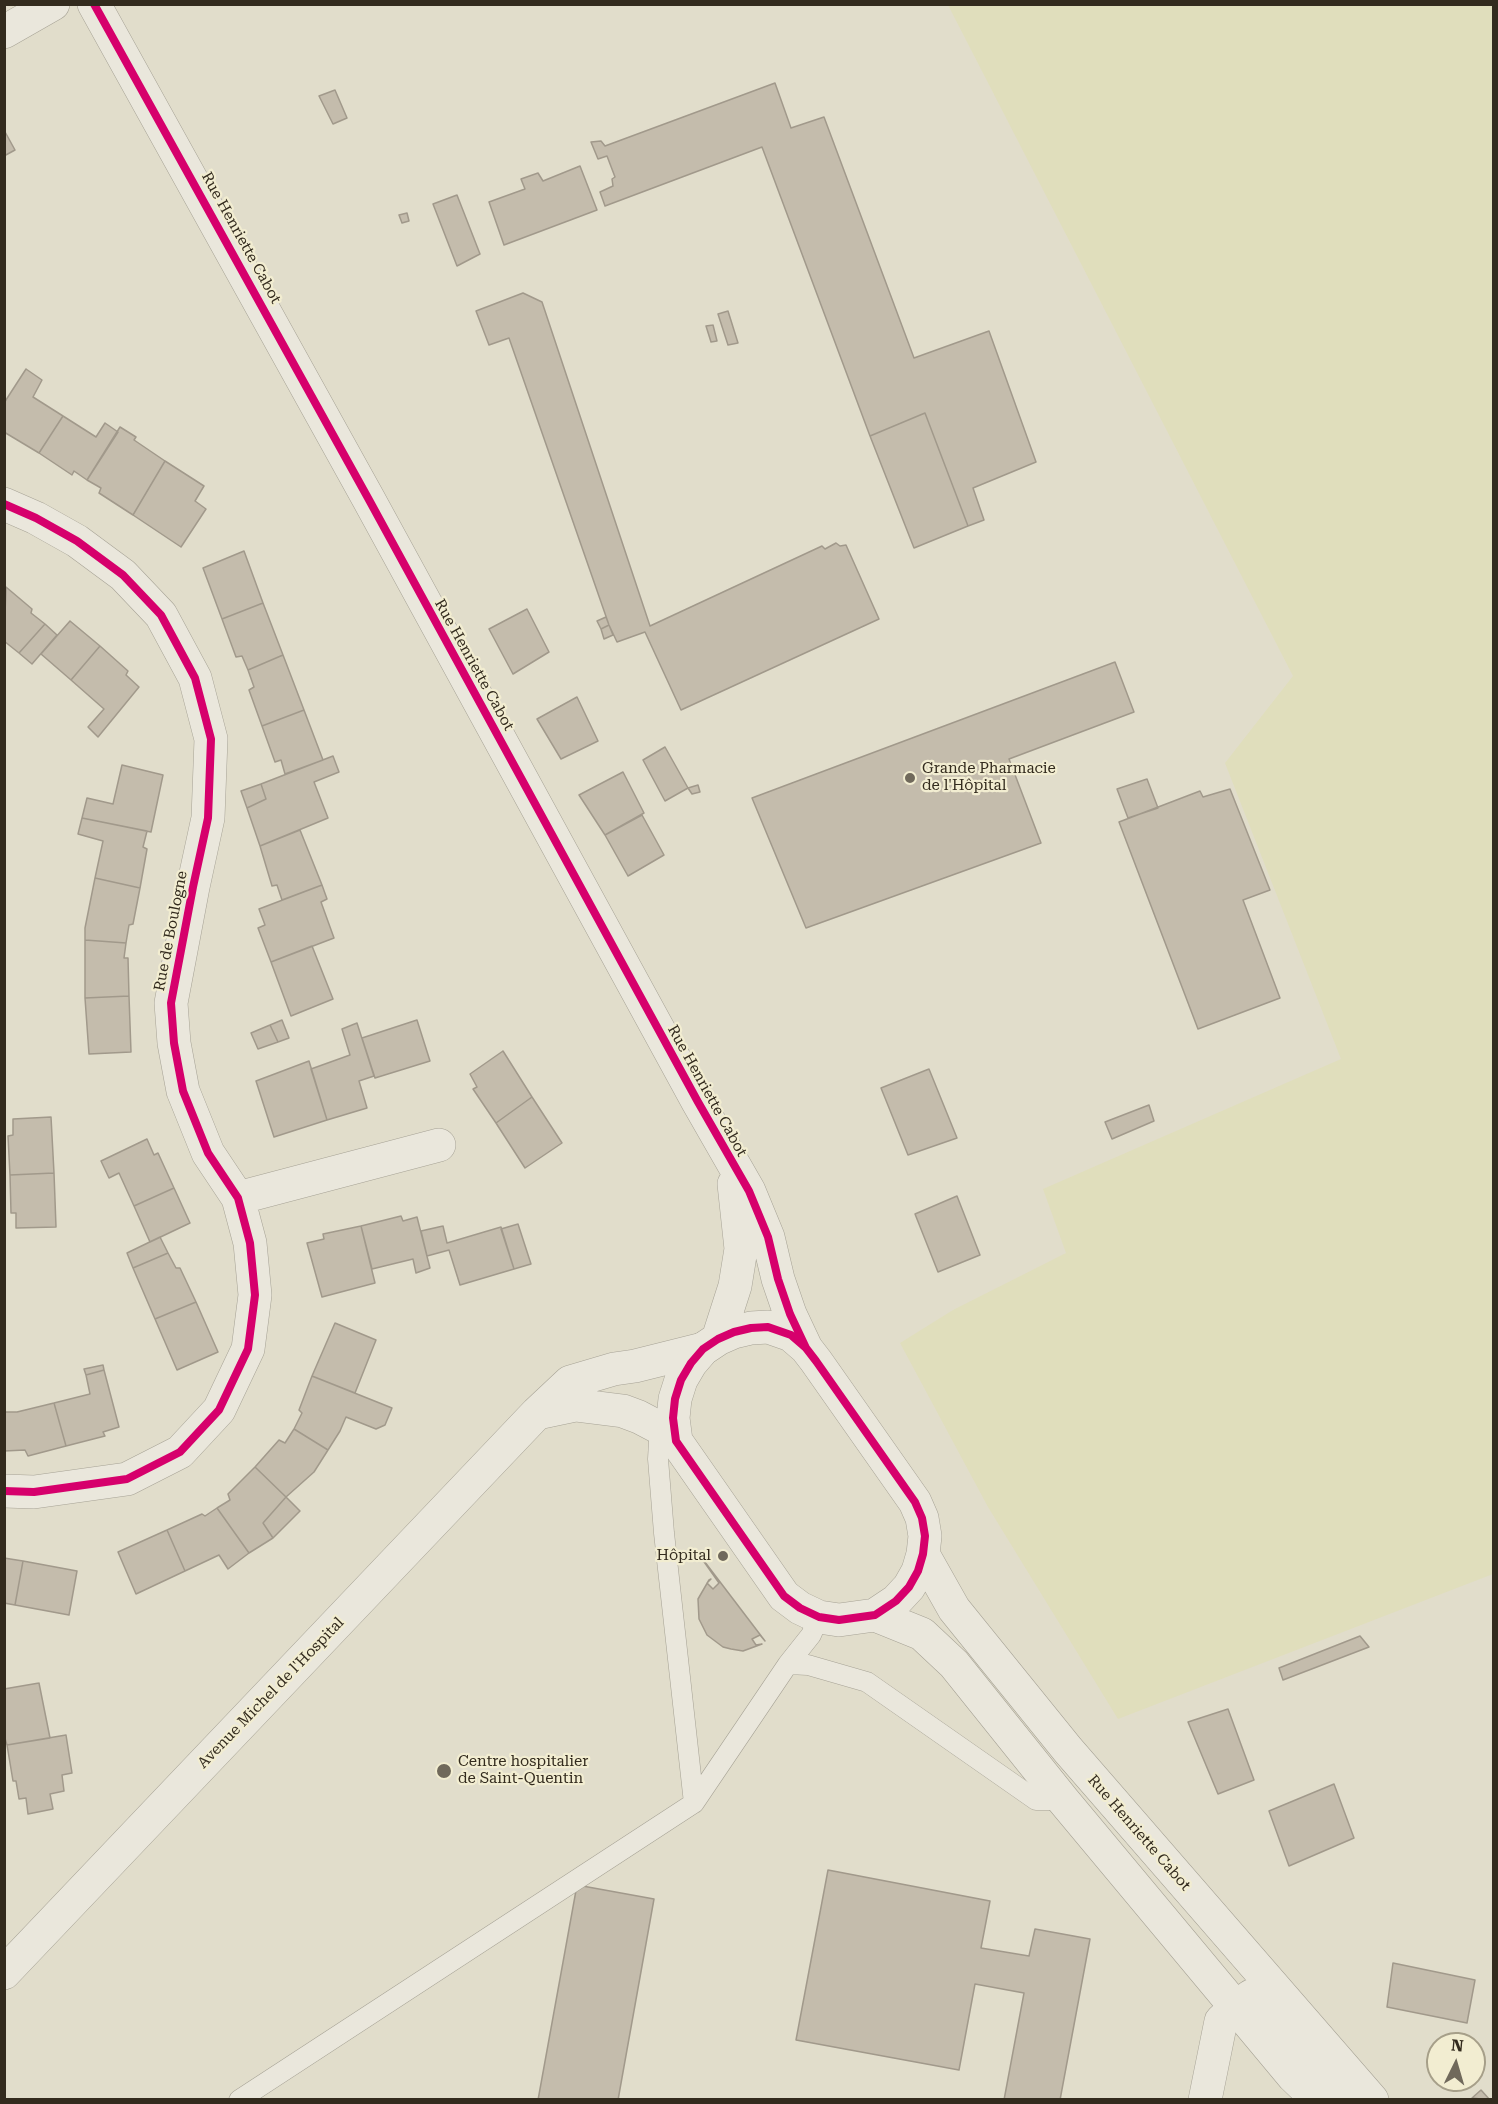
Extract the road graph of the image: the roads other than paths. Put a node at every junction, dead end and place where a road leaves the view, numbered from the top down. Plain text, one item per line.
1 (53, 4) edge
2 (94, 4) edge
3 (4, 32) edge
4 (4, 504) edge
5 (439, 1145) dead end
6 (730, 1161) junction
7 (238, 1198) junction
8 (711, 1344) junction
9 (806, 1348) junction
10 (537, 1413) junction
11 (667, 1434) junction
12 (4, 1491) edge
13 (923, 1554) junction
14 (875, 1616) junction
15 (819, 1617) junction
16 (788, 1664) junction
17 (1063, 1800) junction
18 (694, 1803) junction
19 (4, 1973) edge
20 (1236, 2007) junction
21 (239, 2100) edge
22 (1205, 2100) edge
23 (1318, 2100) edge
24 (1345, 2100) edge
25 (1372, 2100) edge

1 - 3 street
2 - 6 street, Rue Henriette Cabot
4 - 7 street, Rue de Boulogne
5 - 7 street
6 - 8 street, Rue Henriette Cabot
6 - 9 street, Rue Henriette Cabot
7 - 12 street, Rue de Boulogne
8 - 9 street, Avenue Michel de l'Hospital
8 - 10 street, Avenue Michel de l'Hospital
8 - 11 street
9 - 13 street
10 - 11 street
10 - 19 street, Avenue Michel de l'Hospital
11 - 15 street
11 - 18 lane
13 - 14 street
13 - 25 street, Rue Henriette Cabot
14 - 15 street
14 - 17 street
15 - 16 lane
16 - 17 lane
16 - 18 lane
17 - 20 street
18 - 21 lane
20 - 22 street
20 - 23 street
20 - 24 street

